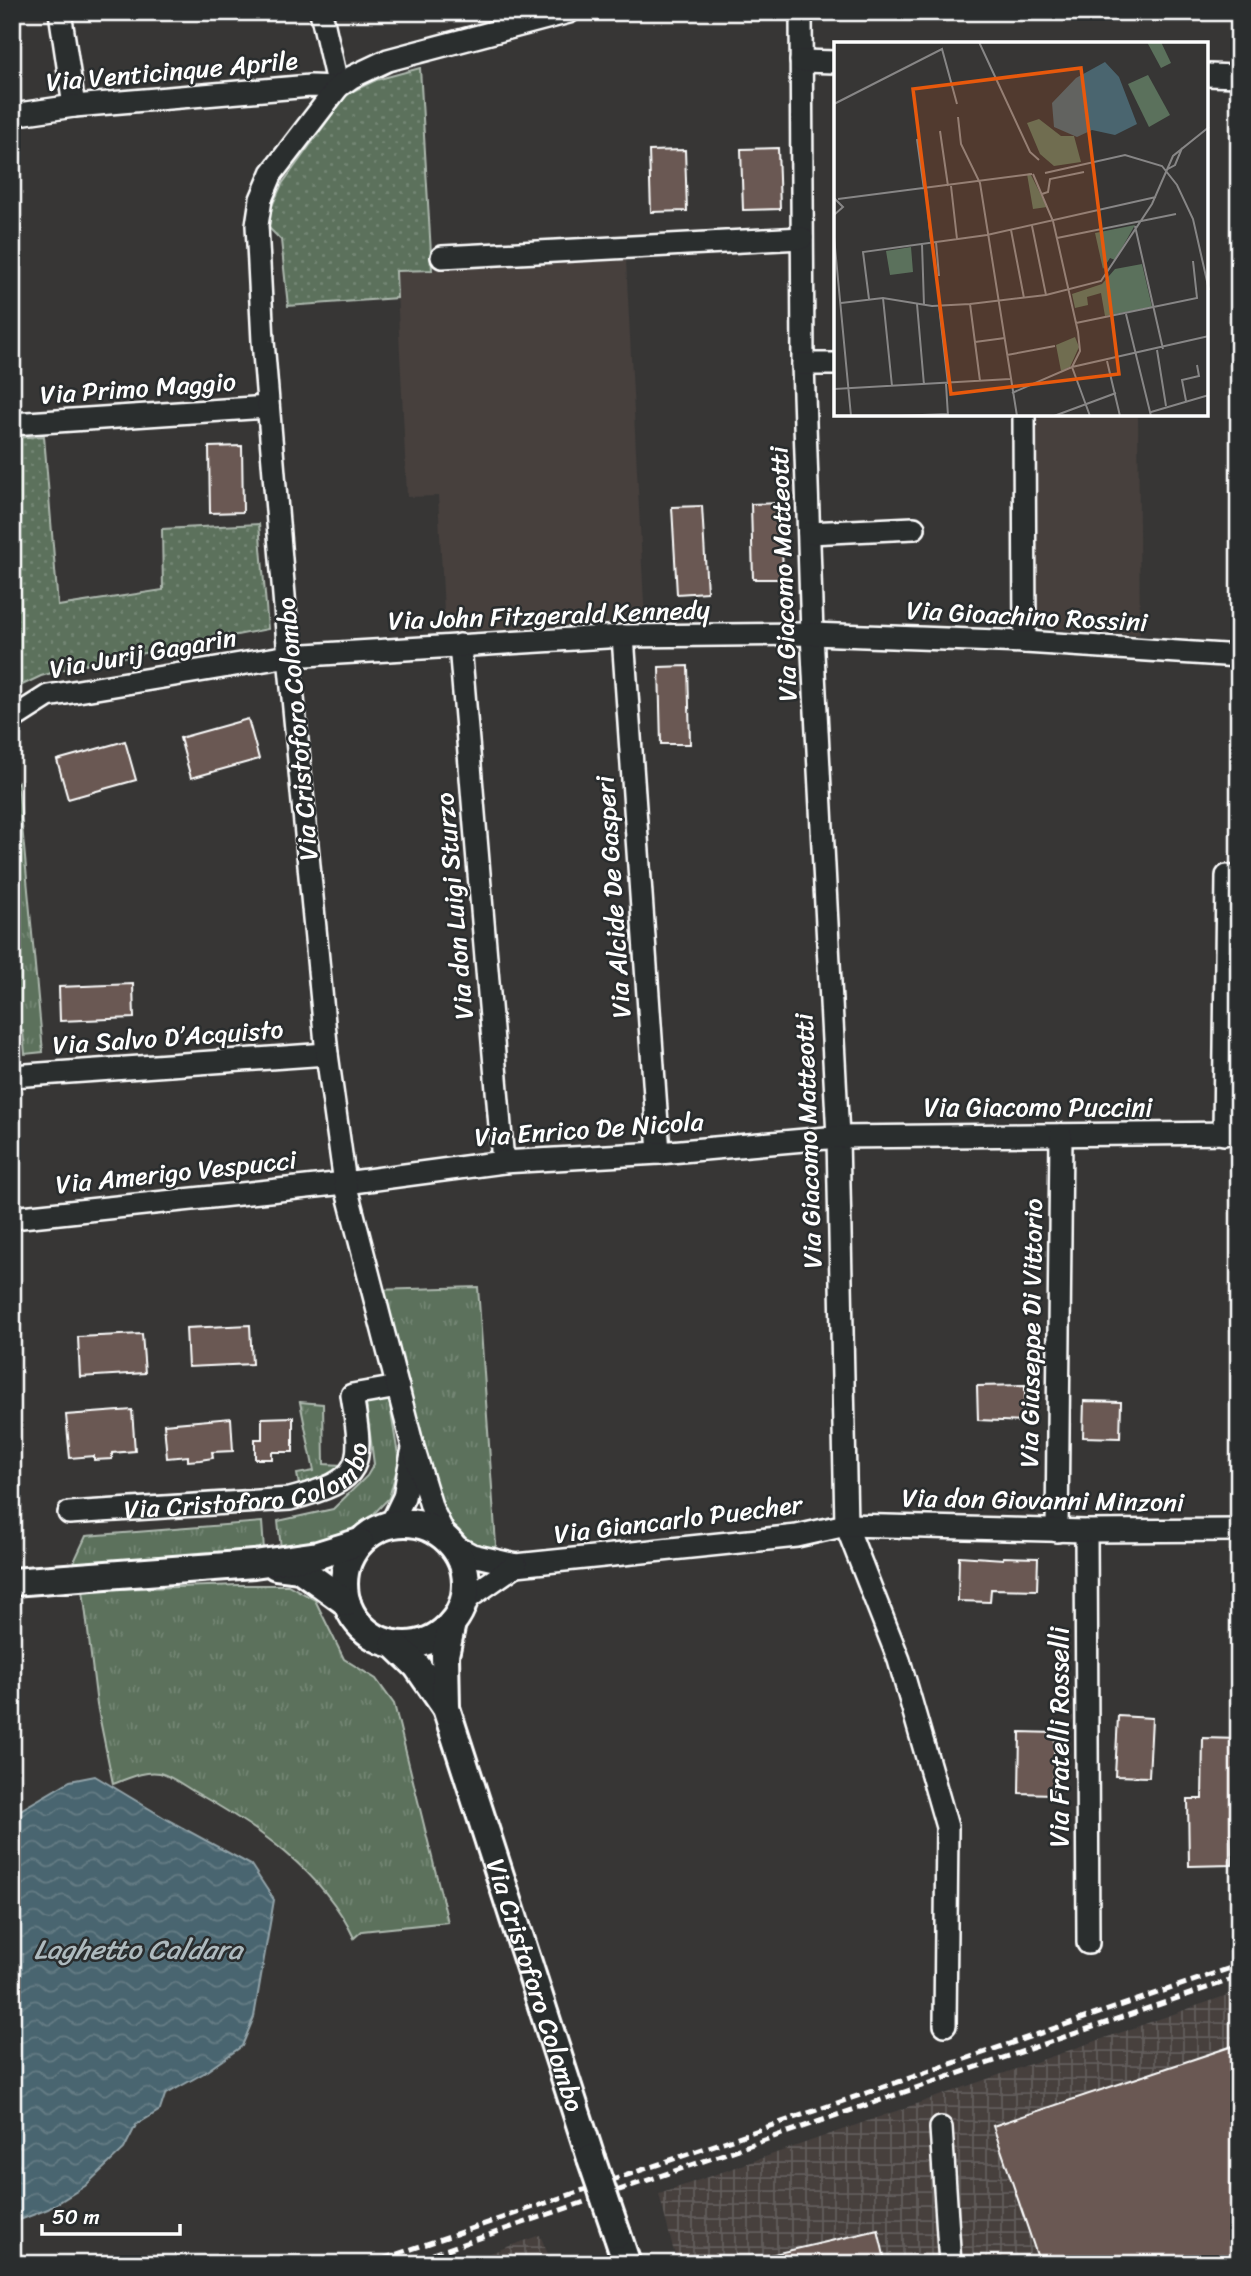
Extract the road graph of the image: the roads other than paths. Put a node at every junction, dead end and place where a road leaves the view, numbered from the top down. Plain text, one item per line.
1 (61, 12) edge
2 (321, 12) edge
3 (569, 12) edge
4 (801, 12) edge
5 (801, 61) junction
6 (834, 62) edge
7 (1209, 75) edge
8 (1239, 76) edge
9 (338, 87) junction
10 (74, 106) junction
11 (12, 115) edge
12 (802, 238) junction
13 (442, 257) dead end
14 (803, 364) junction
15 (834, 364) edge
16 (268, 407) junction
17 (1024, 416) edge
18 (12, 424) edge
19 (914, 528) dead end
20 (808, 533) junction
21 (812, 634) junction
22 (623, 636) junction
23 (1025, 642) junction
24 (460, 645) junction
25 (289, 656) junction
26 (1239, 656) edge
27 (12, 719) edge
28 (1227, 876) dead end
29 (327, 1054) junction
30 (12, 1076) edge
31 (1232, 1134) edge
32 (1061, 1135) junction
33 (838, 1137) junction
34 (659, 1153) junction
35 (503, 1162) junction
36 (345, 1183) junction
37 (12, 1218) edge
38 (398, 1387) junction
39 (413, 1447) junction
40 (69, 1513) dead end
41 (391, 1524) junction
42 (846, 1525) junction
43 (1239, 1530) edge
44 (1057, 1531) junction
45 (1086, 1531) junction
46 (360, 1542) junction
47 (450, 1542) junction
48 (254, 1564) junction
49 (516, 1565) junction
50 (12, 1582) edge
51 (347, 1603) junction
52 (457, 1614) junction
53 (394, 1644) junction
54 (446, 1708) junction
55 (1088, 1943) dead end
56 (945, 2025) dead end
57 (941, 2128) dead end
58 (626, 2264) edge
59 (950, 2264) edge

1 - 10 street
2 - 9 street
3 - 9 street
4 - 5 street, Via Giacomo Matteotti
5 - 6 street
5 - 12 street, Via Giacomo Matteotti
7 - 8 street
9 - 10 street, Via Venticinque Aprile
9 - 16 street, Via Cristoforo Colombo
10 - 11 street, Via Venticinque Aprile
12 - 13 street
12 - 14 street, Via Giacomo Matteotti
14 - 15 street
14 - 20 street, Via Giacomo Matteotti
16 - 18 street, Via Primo Maggio
16 - 25 street, Via Cristoforo Colombo
17 - 23 street
19 - 20 street
20 - 21 street, Via Giacomo Matteotti
21 - 22 street, Via John Fitzgerald Kennedy
21 - 23 street, Via Gioachino Rossini
21 - 33 street, Via Giacomo Matteotti
22 - 24 street, Via John Fitzgerald Kennedy
22 - 34 street, Via Alcide De Gasperi
23 - 26 street, Via Gioachino Rossini
24 - 25 street, Via John Fitzgerald Kennedy
24 - 35 street, Via don Luigi Sturzo
25 - 27 street, Via Jurij Gagarin
25 - 29 street, Via Cristoforo Colombo
28 - 31 street
29 - 30 street, Via Salvo D’Acquisto
29 - 36 street, Via Cristoforo Colombo
31 - 32 street, Via Giacomo Puccini
32 - 33 street, Via Giacomo Puccini
32 - 44 street, Via Giuseppe Di Vittorio
33 - 34 street, Via Enrico De Nicola
33 - 42 street, Via Giacomo Matteotti
34 - 35 street, Via Enrico De Nicola
35 - 36 street, Via Enrico De Nicola
36 - 37 street, Via Amerigo Vespucci
36 - 38 street, Via Cristoforo Colombo
38 - 39 street, Via Cristoforo Colombo
38 - 40 street, Via Cristoforo Colombo
39 - 41 street, Via Cristoforo Colombo
39 - 47 street, Via Cristoforo Colombo
41 - 46 street
41 - 47 street
42 - 44 street, Via don Giovanni Minzoni
42 - 49 street, Via Giancarlo Puecher
42 - 56 street, Via Giacomo Matteotti
43 - 45 street, Via don Giovanni Minzoni
44 - 45 street, Via don Giovanni Minzoni
45 - 55 street, Via Fratelli Rosselli
46 - 48 street
46 - 51 street
47 - 49 street, Via Giancarlo Puecher
47 - 52 street
48 - 50 street
48 - 51 street
49 - 52 street, Via Giancarlo Puecher
51 - 53 street
52 - 53 street
52 - 54 street, Via Cristoforo Colombo
53 - 54 street, Via Cristoforo Colombo
54 - 58 street, Via Cristoforo Colombo, bridge
57 - 59 street

